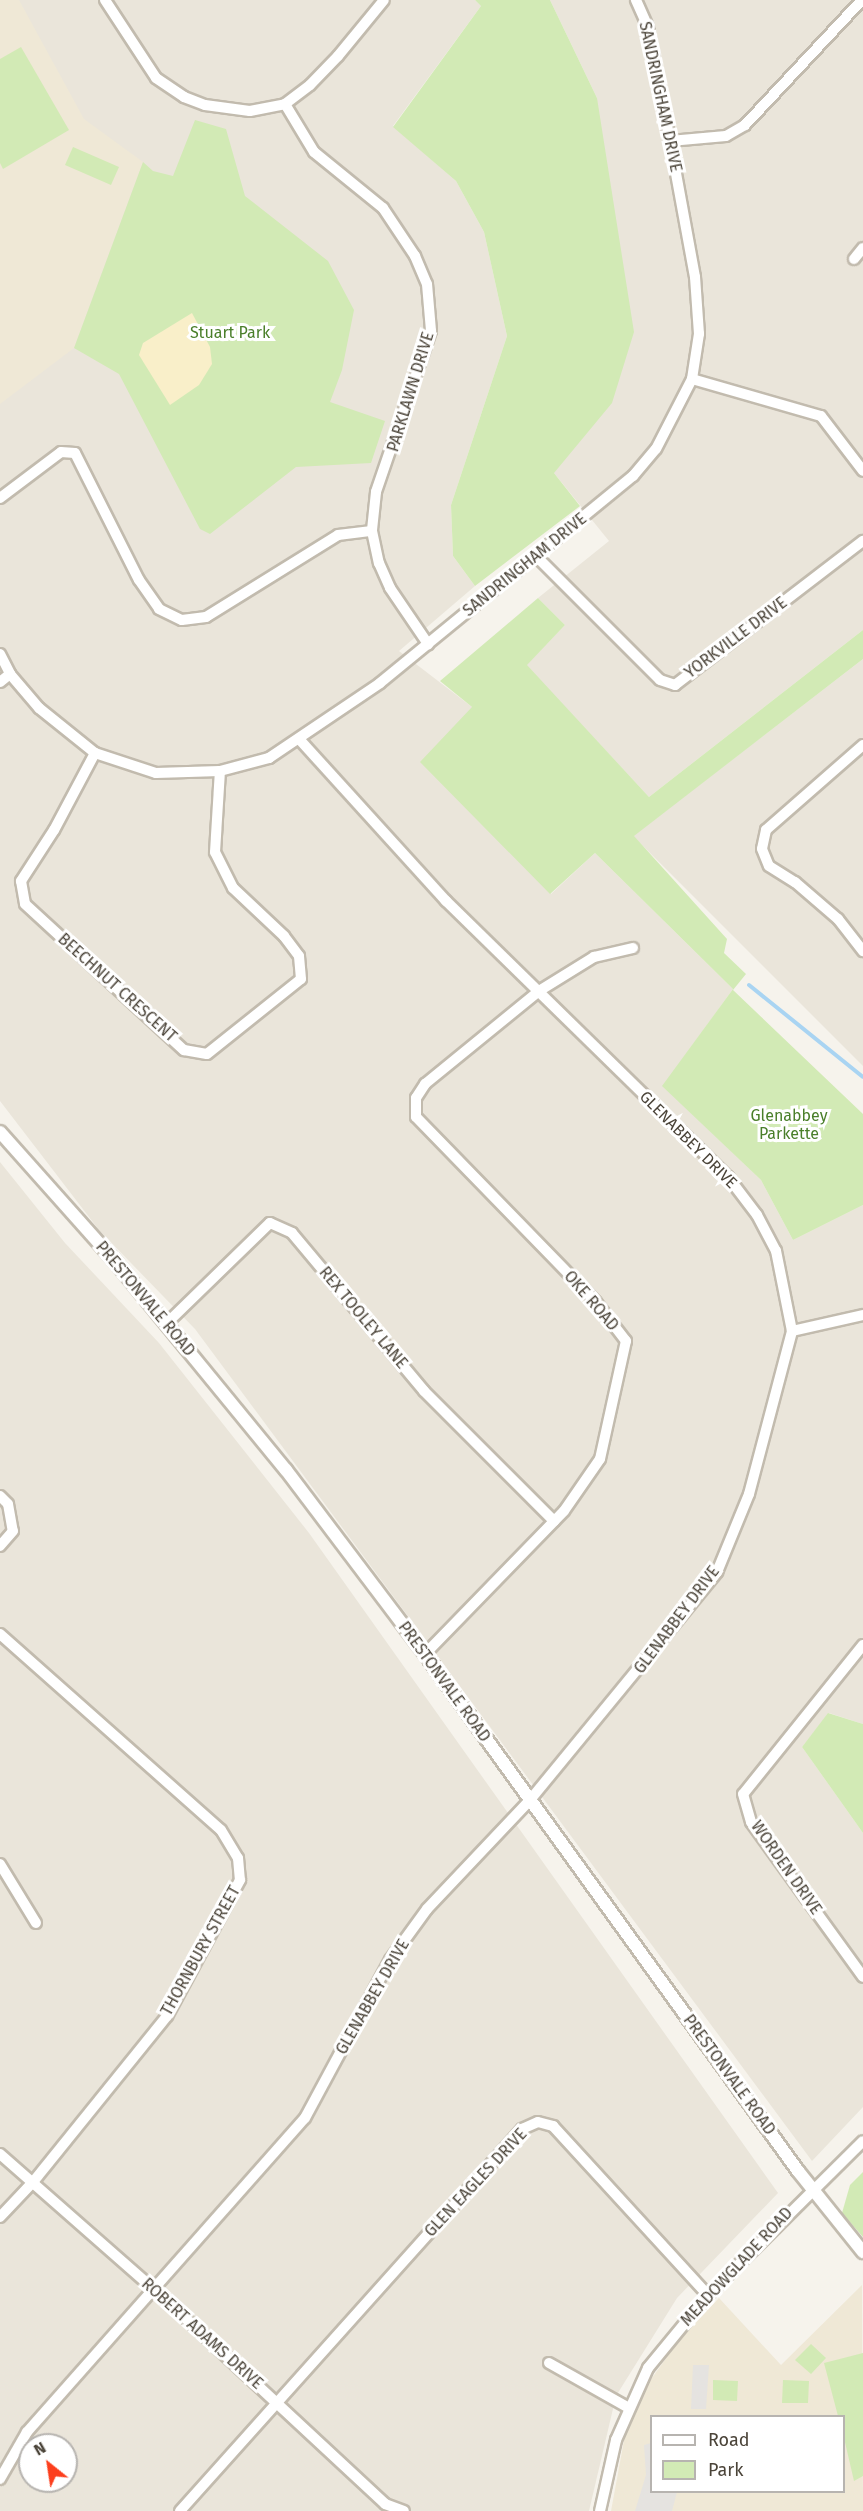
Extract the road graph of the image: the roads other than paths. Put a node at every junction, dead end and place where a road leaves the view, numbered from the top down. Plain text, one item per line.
1 (105, 0) edge
2 (384, 0) edge
3 (636, 0) edge
4 (862, 0) edge
5 (285, 104) junction
6 (670, 141) junction
7 (863, 248) edge
8 (854, 259) dead end
9 (692, 379) junction
10 (863, 471) edge
11 (0, 498) edge
12 (372, 531) junction
13 (863, 541) edge
14 (536, 556) junction
15 (428, 644) junction
16 (0, 654) edge
17 (10, 674) junction
18 (0, 682) edge
19 (299, 739) junction
20 (863, 745) edge
21 (95, 753) junction
22 (220, 771) junction
23 (633, 948) dead end
24 (863, 951) edge
25 (539, 992) junction
26 (0, 1132) edge
27 (863, 1315) edge
28 (166, 1324) junction
29 (792, 1331) junction
30 (0, 1496) edge
31 (554, 1521) junction
32 (0, 1546) edge
33 (0, 1634) edge
34 (863, 1645) edge
35 (425, 1654) junction
36 (530, 1800) junction
37 (0, 1864) edge
38 (36, 1923) dead end
39 (863, 1977) edge
40 (863, 2141) edge
41 (0, 2154) edge
42 (33, 2182) junction
43 (811, 2189) junction
44 (0, 2217) edge
45 (863, 2252) edge
46 (155, 2290) junction
47 (708, 2295) junction
48 (549, 2363) dead end
49 (278, 2403) junction
50 (627, 2407) junction
51 (0, 2479) edge
52 (382, 2508) edge
53 (180, 2511) edge
54 (404, 2511) edge
55 (600, 2511) edge

1 - 5 street
2 - 5 street
3 - 6 street, SANDRINGHAM DRIVE
4 - 6 street
5 - 12 street, PARKLAWN DRIVE
6 - 9 street, SANDRINGHAM DRIVE
7 - 8 street
9 - 10 street
9 - 14 street, SANDRINGHAM DRIVE
11 - 12 street
12 - 15 street, PARKLAWN DRIVE
13 - 14 street, YORKVILLE DRIVE
14 - 15 street, SANDRINGHAM DRIVE
15 - 19 street, SANDRINGHAM DRIVE
16 - 17 street, SANDRINGHAM DRIVE
17 - 18 street
17 - 21 street, SANDRINGHAM DRIVE
19 - 22 street, SANDRINGHAM DRIVE
19 - 25 street, GLENABBEY DRIVE
20 - 24 street
21 - 22 street, SANDRINGHAM DRIVE
21 - 22 street, BEECHNUT CRESCENT
23 - 25 street, OKE ROAD
25 - 29 street, GLENABBEY DRIVE
25 - 31 street, OKE ROAD
26 - 28 street, PRESTONVALE ROAD
27 - 29 street
28 - 31 street, REX TOOLEY LANE
28 - 35 street, PRESTONVALE ROAD
29 - 36 street, GLENABBEY DRIVE
30 - 32 street
31 - 35 street, OKE ROAD
33 - 42 street, THORNBURY STREET
34 - 39 street, WORDEN DRIVE
35 - 36 street, PRESTONVALE ROAD
36 - 43 street, PRESTONVALE ROAD
36 - 46 street, GLENABBEY DRIVE
37 - 38 street
40 - 43 street, MEADOWGLADE ROAD
41 - 42 street, ROBERT ADAMS DRIVE
42 - 44 street, THORNBURY STREET
42 - 46 street, ROBERT ADAMS DRIVE
43 - 45 street, PRESTONVALE ROAD
43 - 47 street, MEADOWGLADE ROAD
46 - 49 street, ROBERT ADAMS DRIVE
46 - 51 street, GLENABBEY DRIVE
47 - 49 street, GLEN EAGLES DRIVE
47 - 50 street, MEADOWGLADE ROAD
48 - 50 street
49 - 52 street, ROBERT ADAMS DRIVE
49 - 53 street, GLEN EAGLES DRIVE
50 - 55 street, MEADOWGLADE ROAD
52 - 54 street, ROBERT ADAMS DRIVE

